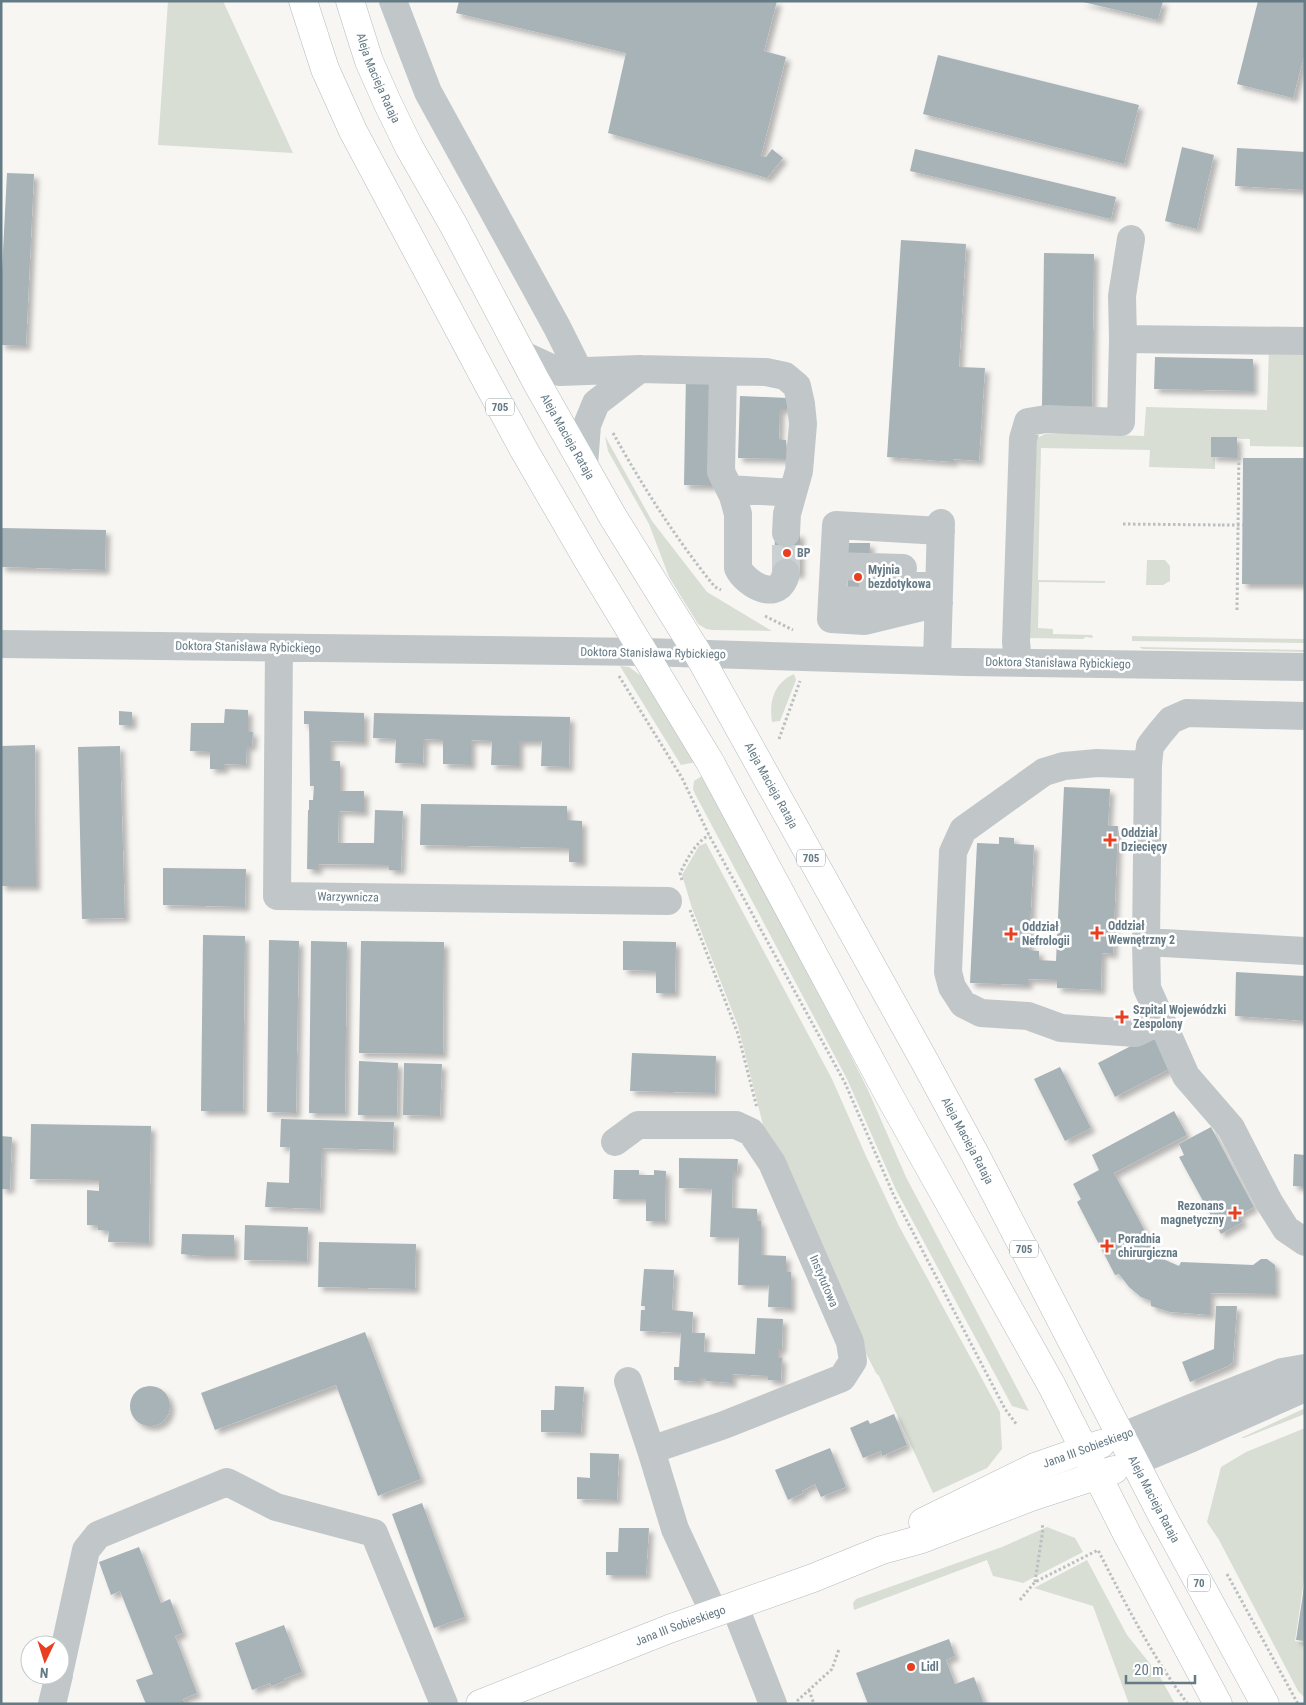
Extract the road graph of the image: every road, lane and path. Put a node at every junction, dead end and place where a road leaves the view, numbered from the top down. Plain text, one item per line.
1 (303, 1) edge
2 (350, 1) edge
3 (393, 1) edge
4 (1131, 239) dead end
5 (1123, 339) junction
6 (1305, 341) edge
7 (521, 354) junction
8 (640, 369) junction
9 (579, 371) junction
10 (723, 371) junction
11 (610, 429) dead end
12 (1239, 450) dead end
13 (584, 465) junction
14 (730, 489) junction
15 (792, 493) junction
16 (1219, 520) dead end
17 (1123, 524) dead end
18 (1219, 525) junction
19 (1243, 525) dead end
20 (1217, 532) dead end
21 (786, 533) tunnel mouth
22 (690, 556) dead end
23 (940, 561) junction
24 (786, 573) tunnel mouth
25 (1237, 610) dead end
26 (1, 644) edge
27 (280, 648) junction
28 (605, 652) junction
29 (645, 652) junction
30 (698, 654) junction
31 (938, 661) junction
32 (1018, 662) junction
33 (1305, 667) edge
34 (800, 684) dead end
35 (1305, 716) edge
36 (779, 739) dead end
37 (1148, 765) junction
38 (709, 835) junction
39 (679, 895) junction
40 (1146, 942) junction
41 (1305, 951) edge
42 (1161, 1021) junction
43 (754, 1137) junction
44 (614, 1142) dead end
45 (1305, 1242) edge
46 (1305, 1368) edge
47 (628, 1381) dead end
48 (1305, 1388) edge
49 (1017, 1425) dead end
50 (1121, 1437) junction
51 (1084, 1449) junction
52 (651, 1450) junction
53 (1134, 1462) junction
54 (1098, 1476) junction
55 (1042, 1524) dead end
56 (882, 1550) junction
57 (1227, 1574) dead end
58 (1035, 1582) junction
59 (1020, 1600) dead end
60 (724, 1610) junction
61 (67, 1635) edge
62 (839, 1650) dead end
63 (57, 1685) edge
64 (809, 1690) junction
65 (52, 1704) edge
66 (444, 1704) edge
67 (480, 1704) edge
68 (773, 1704) edge
69 (789, 1704) edge
70 (814, 1704) edge
71 (1187, 1704) edge
72 (1218, 1704) edge
73 (1265, 1704) edge
74 (1298, 1704) edge

1 - 29 main road, 705
2 - 7 main road, Aleja Macieja Rataja / 705
3 - 9 street
4 - 5 street
5 - 6 street
5 - 32 street
7 - 9 street
7 - 13 main road, Aleja Macieja Rataja / 705
8 - 9 street
8 - 10 street
8 - 13 street
10 - 14 street
10 - 15 street
11 - 22 path
12 - 25 path
13 - 30 main road, Aleja Macieja Rataja / 705
14 - 15 street
14 - 24 street
15 - 21 street
16 - 18 path
17 - 18 path
18 - 19 path, bridge
18 - 20 path
23 - 23 street
23 - 31 street
26 - 27 street, Doktora Stanisława Rybickiego
27 - 28 street, Doktora Stanisława Rybickiego
27 - 39 street, Warzywnicza
28 - 29 street, Doktora Stanisława Rybickiego
28 - 38 path
29 - 30 street, Doktora Stanisława Rybickiego
29 - 51 main road, 705
30 - 31 street, Doktora Stanisława Rybickiego
30 - 50 main road, Aleja Macieja Rataja / 705
31 - 32 street, Doktora Stanisława Rybickiego
32 - 33 street, Doktora Stanisława Rybickiego
34 - 36 path
35 - 37 street
37 - 40 street
37 - 42 street
38 - 39 path
38 - 49 path
39 - 43 path
40 - 41 street
40 - 42 street
42 - 45 street
43 - 44 street, Instytutowa
43 - 52 street, Instytutowa
46 - 50 street, Jana III Sobieskiego
47 - 52 street
48 - 53 street, Jana III Sobieskiego
50 - 51 main road, Jana III Sobieskiego
50 - 53 main road, Aleja Macieja Rataja / 70
51 - 54 main road, 705
51 - 56 main road, Jana III Sobieskiego
52 - 60 street
53 - 54 main road, Jana III Sobieskiego
53 - 73 main road, Aleja Macieja Rataja / 70
54 - 56 main road, Jana III Sobieskiego
54 - 72 main road
55 - 58 path
56 - 60 main road, Jana III Sobieskiego
57 - 74 path
58 - 59 path
58 - 71 path
60 - 67 main road, Jana III Sobieskiego
60 - 68 street
61 - 66 street
62 - 64 path
63 - 65 street
64 - 69 path
64 - 70 path

